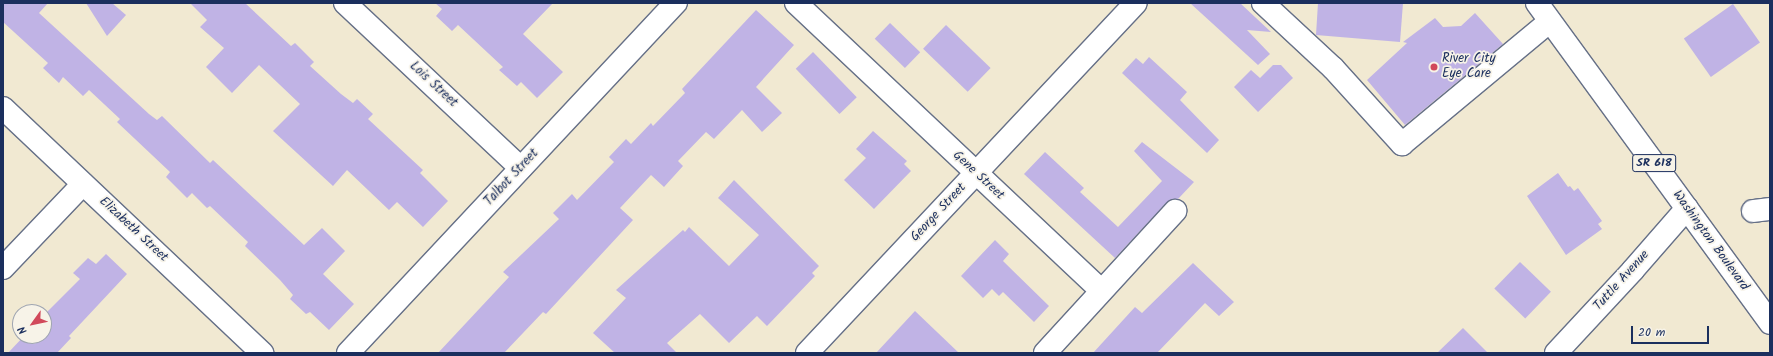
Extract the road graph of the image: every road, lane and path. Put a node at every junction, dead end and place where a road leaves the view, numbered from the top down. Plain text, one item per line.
1 (345, 3) edge
2 (676, 3) edge
3 (796, 3) edge
4 (1136, 3) edge
5 (1263, 3) edge
6 (1537, 3) edge
7 (1550, 21) junction
8 (3, 108) edge
9 (521, 168) junction
10 (976, 174) junction
11 (83, 184) junction
12 (1687, 208) junction
13 (1175, 211) dead end
14 (3, 268) edge
15 (1101, 290) junction
16 (1770, 323) edge
17 (262, 353) edge
18 (348, 353) edge
19 (807, 353) edge
20 (1045, 353) edge
21 (1556, 353) edge

1 - 9 street, Lois Street
2 - 9 street, Talbot Street
3 - 10 street, Gene Street
4 - 10 street, George Street
5 - 7 street
6 - 7 street, Washington Boulevard / SR 618
7 - 12 street, Washington Boulevard / SR 618
8 - 11 street, Elizabeth Street
9 - 18 street, Talbot Street
10 - 15 street, Gene Street
10 - 19 street, George Street
11 - 14 street
11 - 17 street, Elizabeth Street
12 - 16 street, Washington Boulevard / SR 618
12 - 21 street, Tuttle Avenue
13 - 15 street
15 - 20 street

